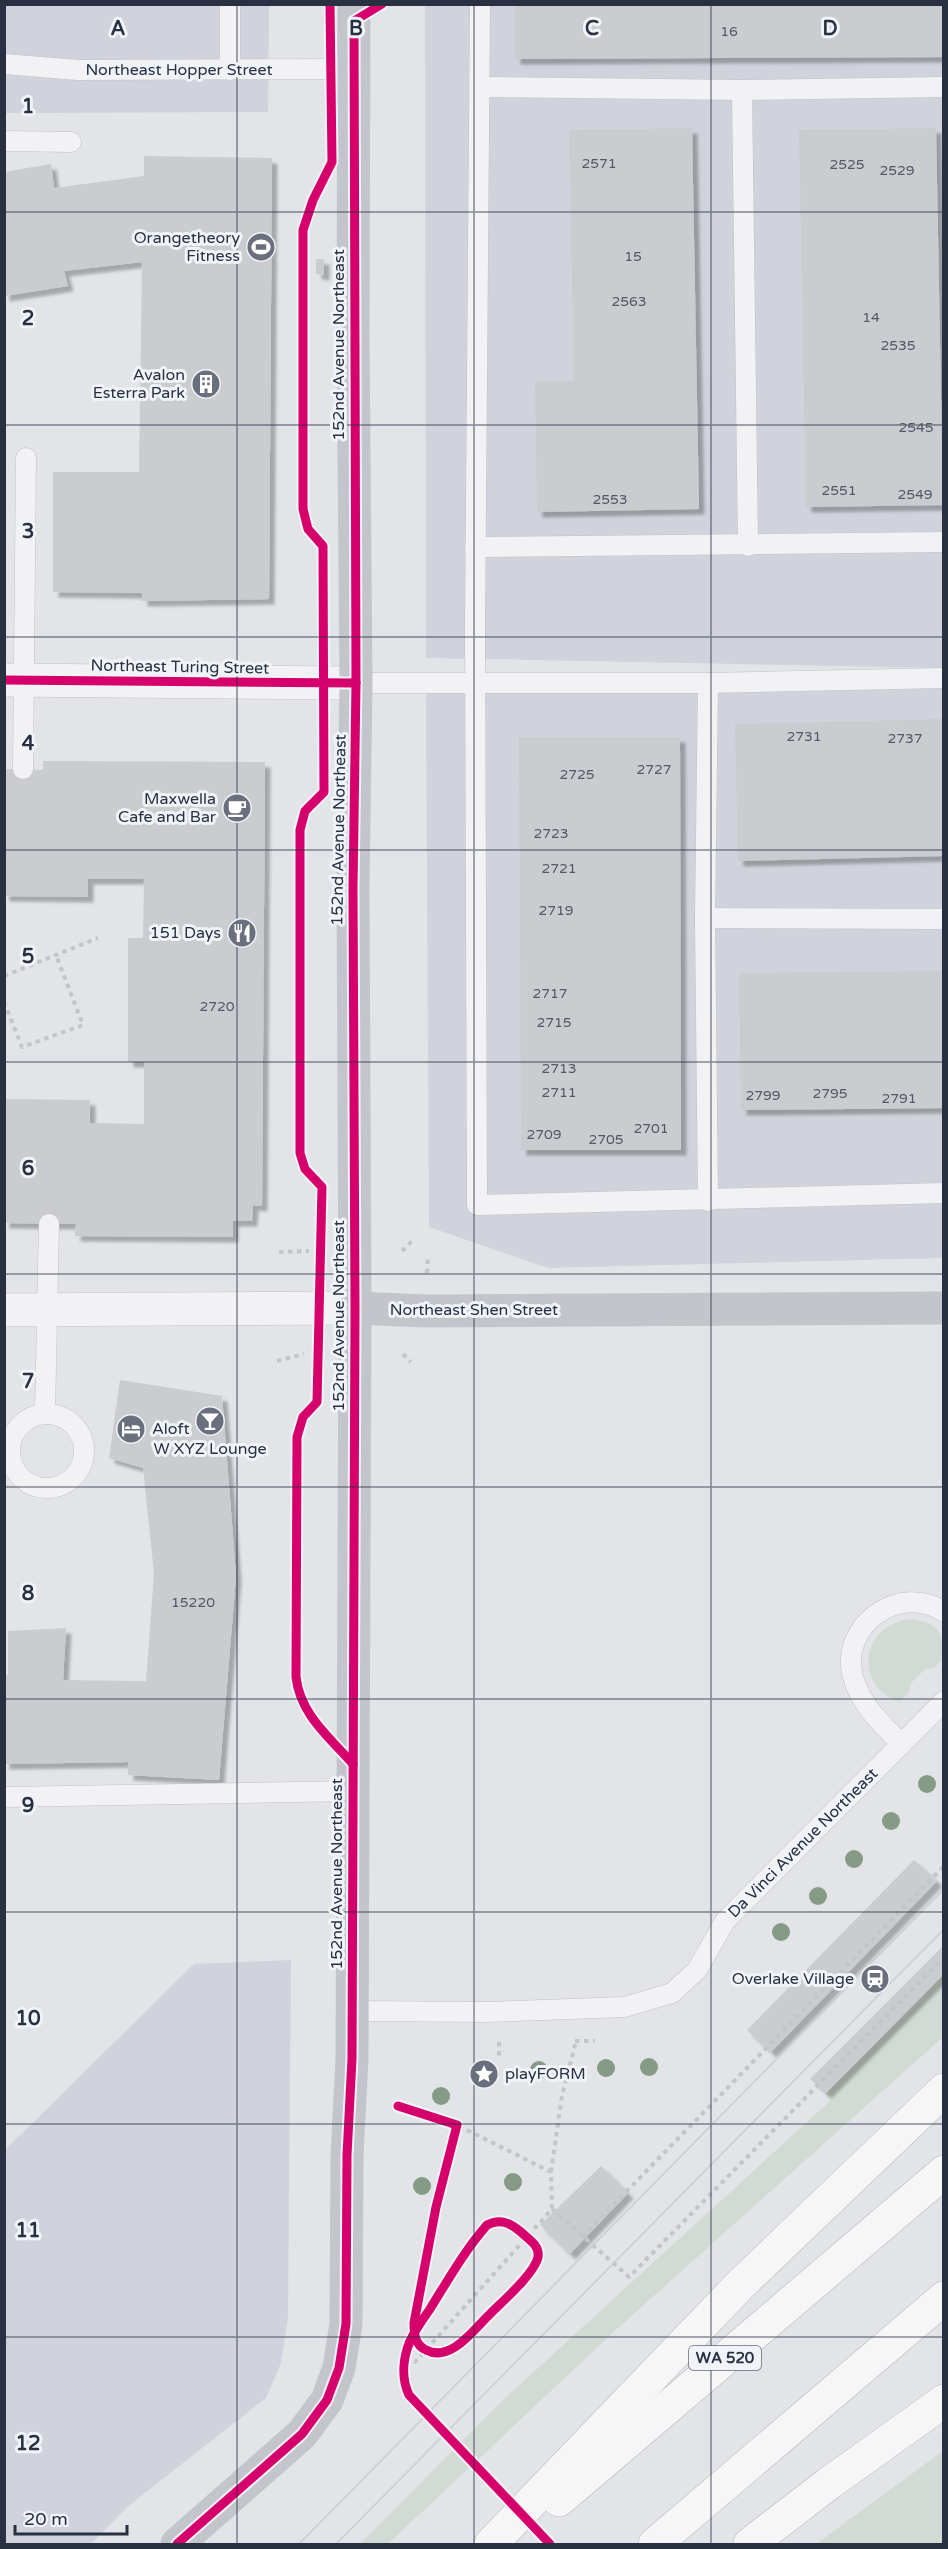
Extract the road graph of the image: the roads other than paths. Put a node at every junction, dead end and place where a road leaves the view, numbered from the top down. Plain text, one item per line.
1 (230, 4) edge
2 (354, 4) edge
3 (480, 4) edge
4 (4, 64) edge
5 (354, 69) junction
6 (231, 70) junction
7 (479, 87) junction
8 (944, 87) edge
9 (742, 90) junction
10 (4, 141) edge
11 (71, 142) dead end
12 (26, 458) dead end
13 (944, 542) edge
14 (748, 546) junction
15 (475, 548) junction
16 (944, 678) edge
17 (15, 680) edge
18 (475, 682) junction
19 (356, 683) junction
20 (708, 683) junction
21 (23, 769) dead end
22 (705, 918) junction
23 (944, 919) edge
24 (944, 1193) edge
25 (708, 1201) junction
26 (49, 1224) dead end
27 (355, 1308) junction
28 (944, 1308) edge
29 (4, 1310) edge
30 (47, 1310) junction
31 (45, 1413) dead end
32 (944, 1612) edge
33 (944, 1701) edge
34 (902, 1744) junction
35 (352, 1791) junction
36 (4, 1797) edge
37 (352, 2011) junction
38 (944, 2090) edge
39 (944, 2172) edge
40 (944, 2298) edge
41 (944, 2401) edge
42 (177, 2544) edge
43 (491, 2544) edge
44 (507, 2544) edge
45 (655, 2544) edge
46 (750, 2544) edge

1 - 6 lane
2 - 5 street, 152nd Avenue Northeast
3 - 7 lane
4 - 6 lane, Northeast Hopper Street
5 - 6 lane, Northeast Hopper Street
5 - 19 street, 152nd Avenue Northeast
7 - 9 lane
7 - 15 lane
8 - 9 lane
9 - 14 lane
10 - 11 lane
12 - 17 lane
13 - 14 lane
14 - 15 lane
15 - 18 lane
16 - 20 lane
17 - 19 street, Northeast Turing Street
17 - 21 lane
18 - 19 lane
18 - 20 lane
18 - 25 lane
19 - 27 street, 152nd Avenue Northeast
20 - 22 lane
22 - 23 lane
22 - 25 lane
24 - 25 lane
26 - 30 lane
27 - 28 street, Northeast Shen Street
27 - 30 street, Northeast Shen Street
27 - 35 street, 152nd Avenue Northeast
29 - 30 street, Northeast Shen Street
30 - 31 lane
32 - 34 lane
33 - 34 lane, Da Vinci Avenue Northeast
34 - 37 lane, Da Vinci Avenue Northeast
35 - 36 lane
35 - 37 street, 152nd Avenue Northeast
37 - 42 street, 152nd Avenue Northeast
38 - 43 highway
39 - 44 highway, WA 520
40 - 45 highway
41 - 46 highway

